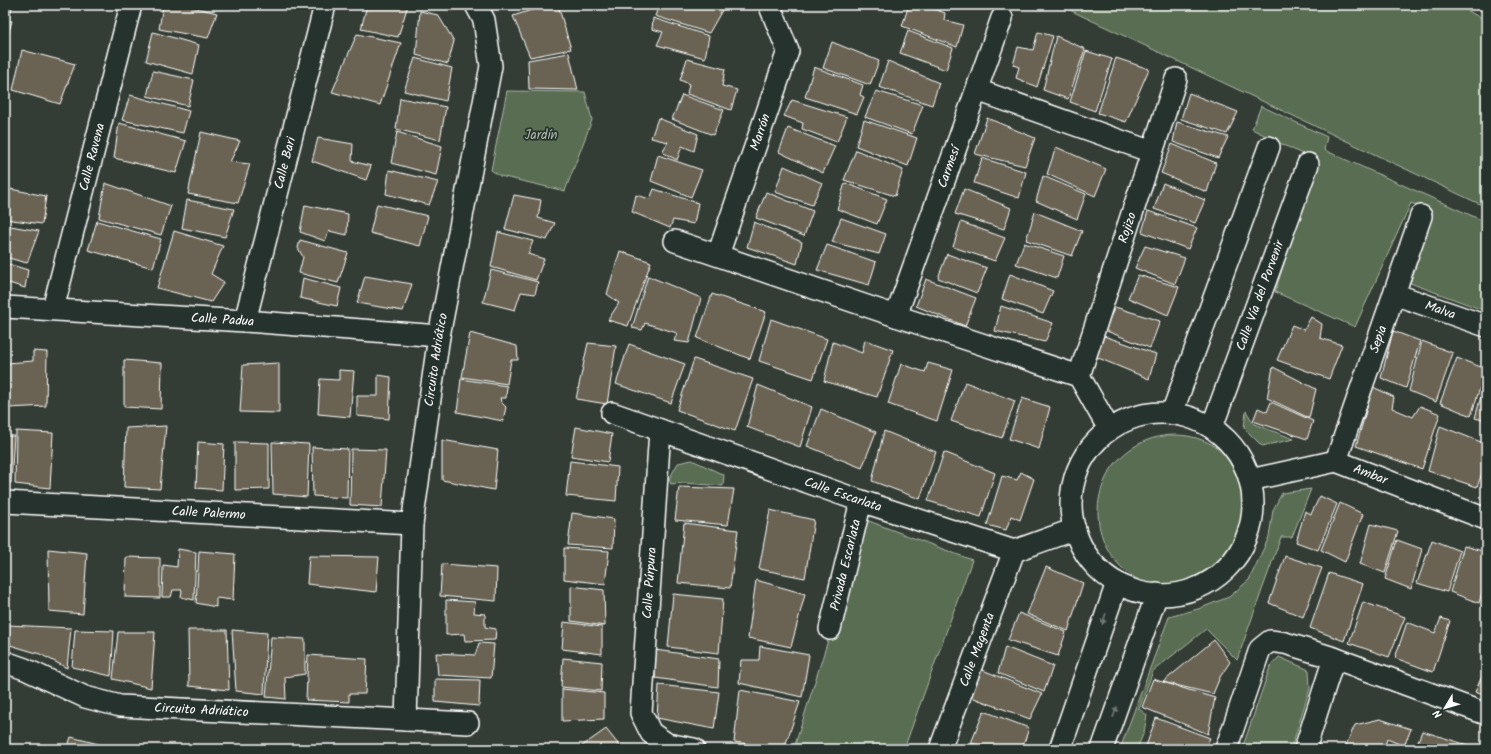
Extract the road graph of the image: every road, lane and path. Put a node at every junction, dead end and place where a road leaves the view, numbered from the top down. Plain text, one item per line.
1 (131, 5) edge
2 (325, 5) edge
3 (476, 5) edge
4 (772, 10) dead end
5 (1002, 18) dead end
6 (1176, 79) dead end
7 (977, 90) junction
8 (1269, 147) dead end
9 (1152, 152) junction
10 (1308, 164) dead end
11 (1421, 216) dead end
12 (675, 241) dead end
13 (718, 255) junction
14 (1394, 294) junction
15 (5, 307) edge
16 (53, 309) junction
17 (896, 316) junction
18 (245, 322) junction
19 (1486, 326) edge
20 (439, 336) junction
21 (1079, 376) junction
22 (612, 413) dead end
23 (1172, 413) junction
24 (1212, 428) junction
25 (1109, 429) junction
26 (660, 430) junction
27 (1336, 461) junction
28 (1250, 480) junction
29 (861, 501) junction
30 (5, 502) edge
31 (1486, 519) edge
32 (412, 524) junction
33 (1075, 529) junction
34 (1014, 551) junction
35 (1117, 582) junction
36 (1157, 594) junction
37 (830, 629) dead end
38 (1334, 658) junction
39 (5, 662) edge
40 (1486, 714) edge
41 (406, 720) junction
42 (468, 722) dead end
43 (694, 749) edge
44 (940, 749) edge
45 (1060, 749) edge
46 (1102, 749) edge
47 (1226, 749) edge
48 (1305, 749) edge

1 - 16 street, Calle Ravena
2 - 18 street, Calle Bari
3 - 20 street, Circuito Adriático
4 - 13 street, Marrón
5 - 7 street, Carmesí
6 - 9 street, Rojizo
7 - 9 street
7 - 17 street, Carmesí
8 - 23 street
9 - 21 street, Rojizo
10 - 24 street, Calle Vía del Porvenir
11 - 14 street, Sepia
12 - 13 street
13 - 17 street
14 - 19 street, Malva
14 - 27 street, Sepia
15 - 16 street, Calle Padua
16 - 18 street, Calle Padua
17 - 21 street
18 - 20 street, Calle Padua
20 - 32 street, Circuito Adriático
21 - 25 street
22 - 26 street, Calle Escarlata
23 - 24 street
23 - 25 street
24 - 28 street
25 - 33 street
26 - 29 street, Calle Escarlata
26 - 43 street, Calle Púrpura
27 - 28 street, Ambar
27 - 31 street, Ambar
28 - 36 street
29 - 34 street, Calle Escarlata
29 - 37 street, Privada Escarlata
30 - 32 street, Calle Palermo
32 - 41 street, Circuito Adriático
33 - 34 street
33 - 35 street
34 - 44 street, Calle Magenta
35 - 36 street
35 -> 45 street
46 -> 36 street
38 - 40 street
38 - 47 street
38 - 48 street
39 - 41 street, Circuito Adriático
41 - 42 street, Circuito Adriático

